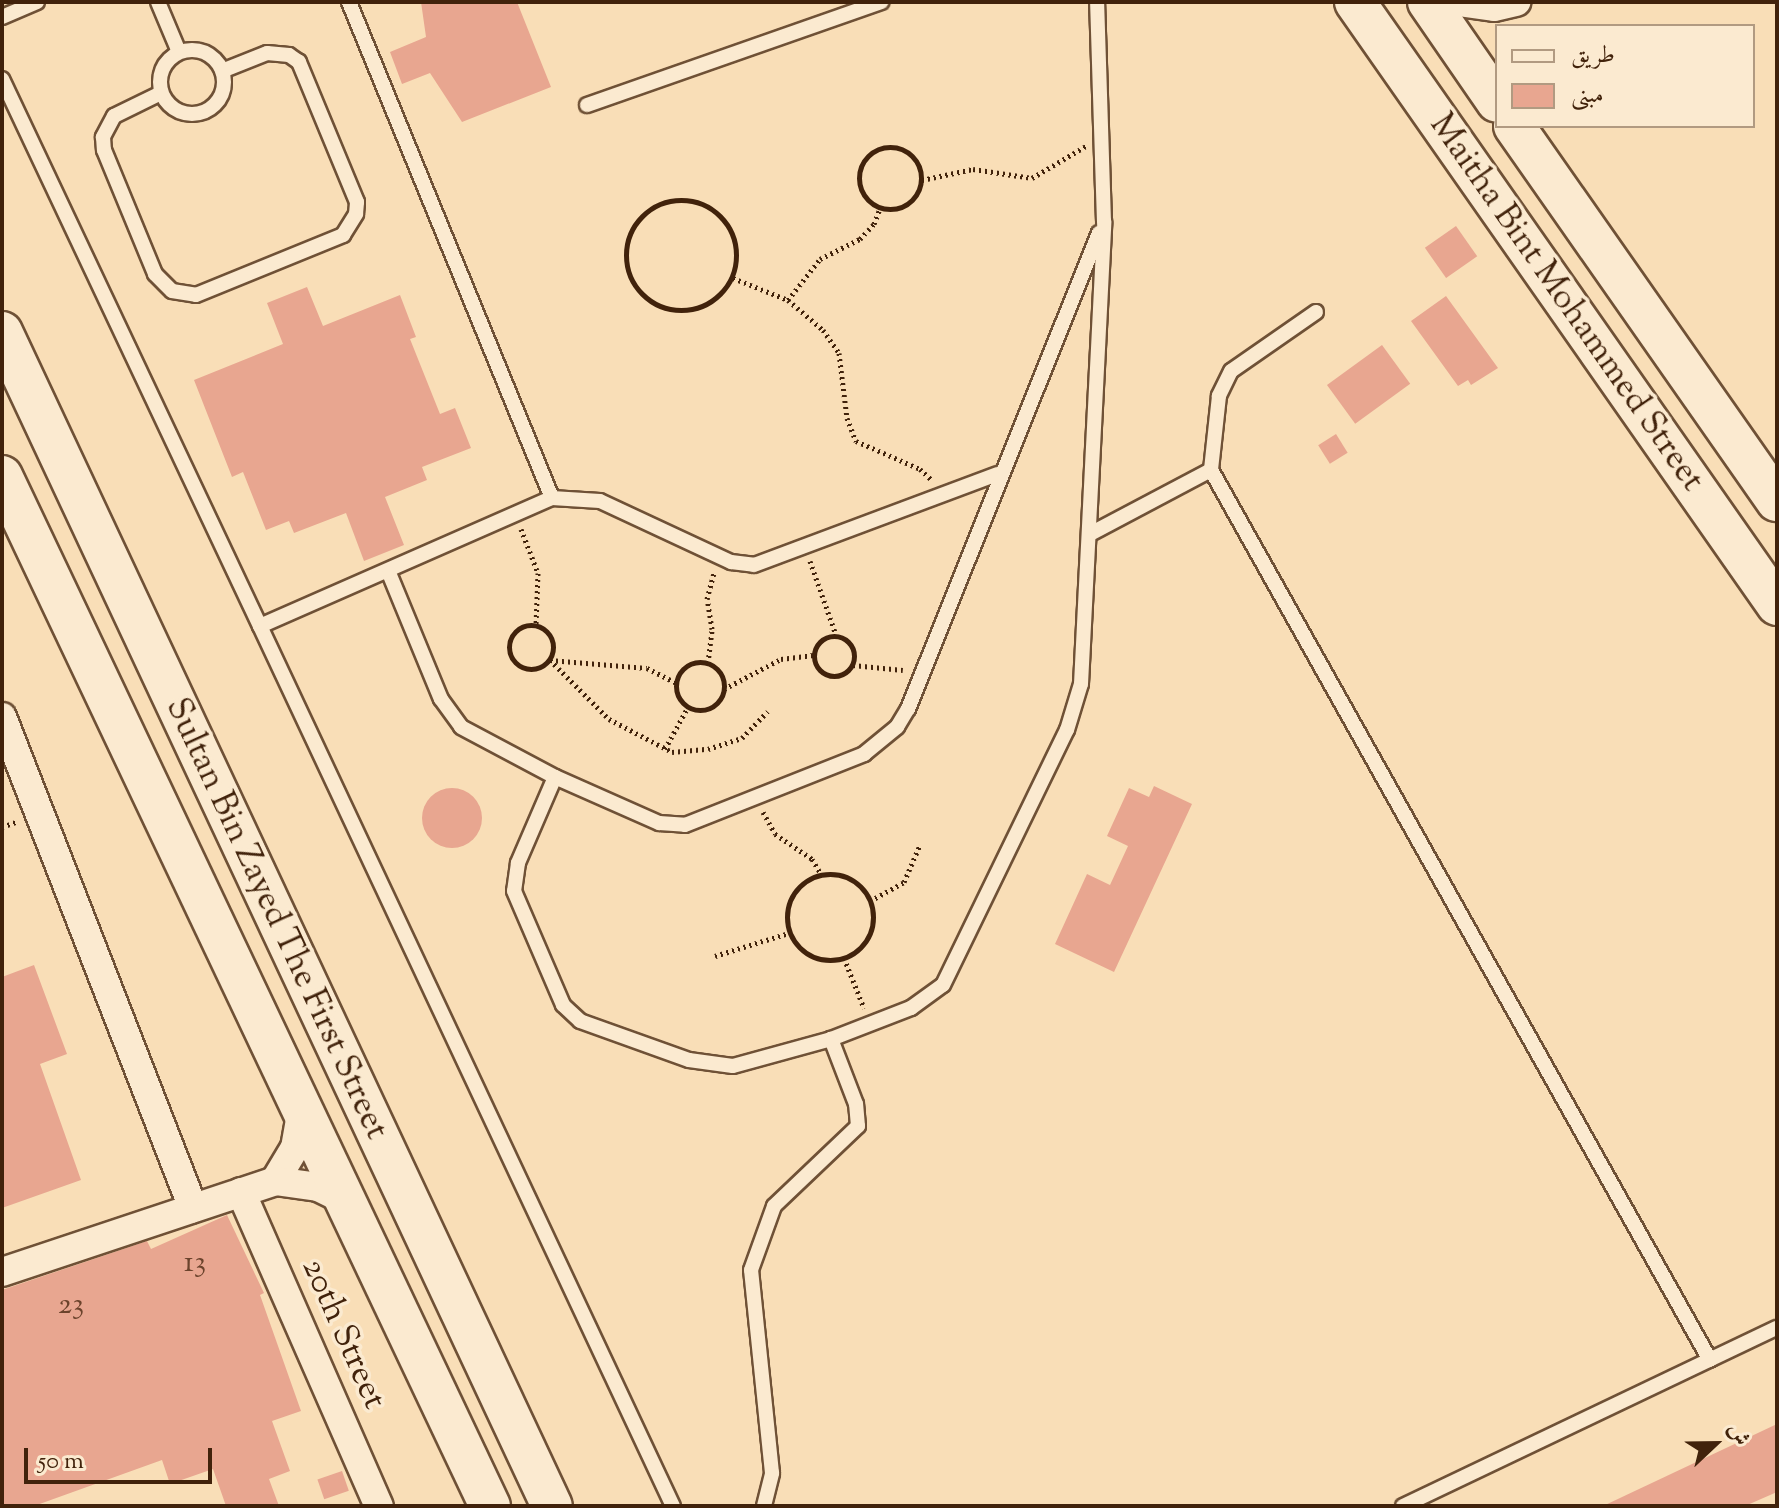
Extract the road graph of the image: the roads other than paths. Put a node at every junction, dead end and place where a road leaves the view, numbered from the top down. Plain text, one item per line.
1 (37, 2) edge
2 (158, 2) edge
3 (349, 2) edge
4 (881, 2) edge
5 (1097, 2) edge
6 (1355, 2) edge
7 (1428, 2) edge
8 (1458, 2) edge
9 (1519, 2) edge
10 (2, 17) edge
11 (1506, 24) edge
12 (179, 52) junction
13 (222, 71) junction
14 (2, 79) edge
15 (1495, 90) edge
16 (161, 93) junction
17 (587, 105) dead end
18 (1522, 128) edge
19 (1104, 222) junction
20 (1316, 312) dead end
21 (2, 332) edge
22 (1211, 470) junction
23 (998, 474) junction
24 (2, 476) edge
25 (552, 498) junction
26 (1777, 501) edge
27 (1090, 534) junction
28 (389, 573) junction
29 (1777, 605) edge
30 (260, 626) junction
31 (2, 717) edge
32 (555, 777) junction
33 (158, 807) junction
34 (311, 995) junction
35 (831, 1039) junction
36 (302, 1110) junction
37 (275, 1181) junction
38 (241, 1192) junction
39 (345, 1200) junction
40 (193, 1208) junction
41 (2, 1272) edge
42 (1777, 1328) edge
43 (1710, 1360) junction
44 (379, 1506) edge
45 (490, 1506) edge
46 (552, 1506) edge
47 (673, 1506) edge
48 (764, 1506) edge
49 (1403, 1506) edge

1 - 10 lane
2 - 12 lane
3 - 25 lane
4 - 17 lane
5 - 19 lane
6 - 29 main road, Maitha Bint Mohammed Street
7 - 15 main road, Maitha Bint Mohammed Street
8 - 9 street
9 - 11 street
12 - 13 lane
12 - 16 lane
13 - 16 lane
13 - 16 lane
14 - 30 lane
18 - 26 main road, Maitha Bint Mohammed Street
19 - 23 lane
19 - 27 lane
20 - 22 lane
21 - 34 main road, Sultan Bin Zayed The First Street
22 - 27 lane
22 - 43 lane
23 - 25 lane
23 - 32 lane
24 - 33 main road, Sultan Bin Zayed The First Street
25 - 28 lane
27 - 35 lane
28 - 30 lane
28 - 32 lane
30 - 47 lane
31 - 40 street
32 - 35 lane
33 - 34 main road
33 - 36 main road, Sultan Bin Zayed The First Street
34 - 46 main road, Sultan Bin Zayed The First Street
35 - 48 lane
36 - 37 street
36 - 39 main road, Sultan Bin Zayed The First Street
37 - 38 street
37 - 39 street
38 - 40 street
38 - 44 street, 20th Street
39 - 45 main road, Sultan Bin Zayed The First Street
40 - 41 street
42 - 43 lane
43 - 49 lane

